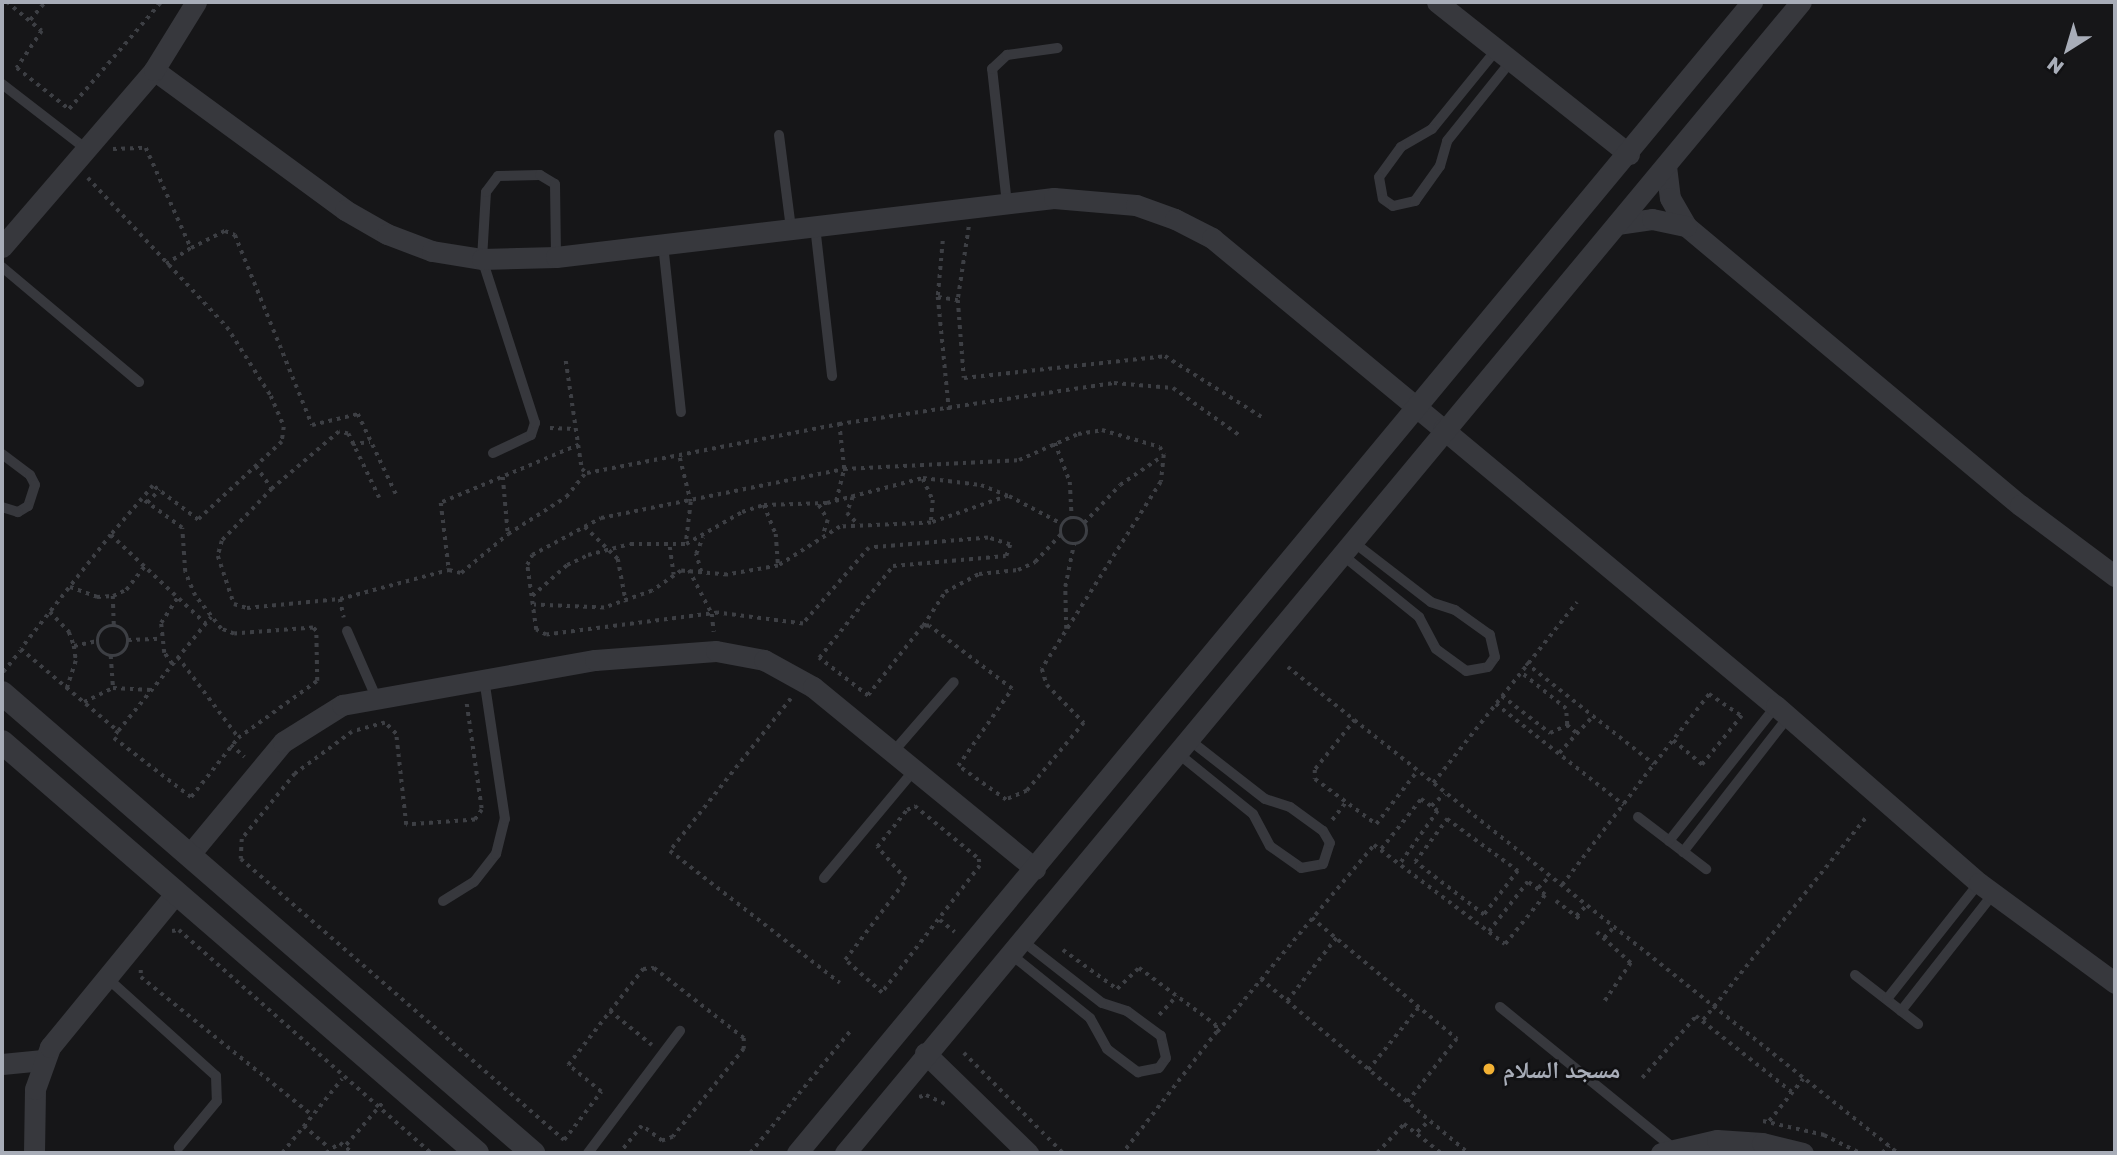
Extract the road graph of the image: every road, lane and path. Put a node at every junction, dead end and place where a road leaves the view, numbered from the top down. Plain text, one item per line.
1 (7, 2) edge
2 (45, 2) edge
3 (161, 2) edge
4 (196, 2) edge
5 (1437, 2) edge
6 (1752, 2) edge
7 (1801, 2) edge
8 (30, 20) junction
9 (1058, 48) dead end
10 (1504, 55) junction
11 (154, 70) junction
12 (2, 84) edge
13 (779, 135) dead end
14 (1629, 153) junction
15 (80, 156) junction
16 (1666, 166) junction
17 (1007, 204) junction
18 (972, 208) junction
19 (1617, 224) junction
20 (816, 226) junction
21 (1686, 226) junction
22 (791, 229) junction
23 (943, 241) dead end
24 (663, 244) junction
25 (2, 247) edge
26 (191, 248) junction
27 (556, 257) junction
28 (482, 259) junction
29 (166, 264) junction
30 (2, 267) edge
31 (938, 296) junction
32 (958, 300) junction
33 (566, 361) dead end
34 (832, 376) dead end
35 (139, 382) dead end
36 (1416, 407) junction
37 (949, 411) junction
38 (681, 412) dead end
39 (1265, 419) dead end
40 (839, 424) junction
41 (535, 428) junction
42 (576, 429) junction
43 (1443, 429) junction
44 (1239, 435) dead end
45 (370, 442) junction
46 (1055, 443) junction
47 (352, 444) junction
48 (579, 445) junction
49 (493, 453) dead end
50 (2, 454) edge
51 (1164, 455) junction
52 (680, 458) junction
53 (256, 466) junction
54 (844, 469) junction
55 (586, 472) junction
56 (503, 477) junction
57 (923, 478) junction
58 (272, 489) junction
59 (159, 490) junction
60 (397, 496) dead end
61 (853, 496) junction
62 (1008, 496) junction
63 (379, 498) dead end
64 (142, 499) junction
65 (836, 501) junction
66 (691, 502) junction
67 (147, 503) junction
68 (818, 504) junction
69 (764, 505) junction
70 (2, 508) edge
71 (1072, 518) junction
72 (931, 523) junction
73 (1084, 523) junction
74 (1062, 524) junction
75 (860, 525) junction
76 (585, 527) junction
77 (508, 534) junction
78 (1061, 534) junction
79 (111, 535) junction
80 (703, 537) junction
81 (822, 537) junction
82 (1074, 543) junction
83 (686, 544) junction
84 (670, 546) junction
85 (610, 547) junction
86 (1346, 547) junction
87 (145, 566) junction
88 (779, 566) junction
89 (449, 570) junction
90 (689, 570) junction
91 (701, 572) junction
92 (674, 575) junction
93 (2115, 576) edge
94 (70, 587) junction
95 (113, 596) junction
96 (532, 596) junction
97 (177, 597) junction
98 (626, 602) junction
99 (1577, 602) dead end
100 (533, 605) junction
101 (50, 611) junction
102 (712, 614) junction
103 (211, 617) junction
104 (206, 624) junction
105 (114, 626) junction
106 (923, 626) junction
107 (347, 631) dead end
108 (1066, 631) junction
109 (161, 639) junction
110 (128, 640) junction
111 (98, 641) junction
112 (74, 646) junction
113 (21, 649) junction
114 (111, 656) junction
115 (178, 657) junction
116 (1526, 663) junction
117 (173, 664) junction
118 (1288, 667) dead end
119 (1520, 672) junction
120 (2, 674) edge
121 (474, 680) junction
122 (805, 681) junction
123 (954, 682) dead end
124 (113, 688) junction
125 (66, 689) junction
126 (152, 690) junction
127 (2, 693) edge
128 (376, 696) junction
129 (1502, 696) junction
130 (83, 702) junction
131 (1496, 704) junction
132 (1782, 711) junction
133 (1592, 716) junction
134 (1355, 720) junction
135 (1567, 724) junction
136 (118, 731) junction
137 (1577, 733) junction
138 (238, 737) junction
139 (1673, 741) junction
140 (2, 742) edge
141 (1181, 744) junction
142 (894, 751) junction
143 (1559, 754) junction
144 (1654, 764) junction
145 (915, 769) junction
146 (1418, 770) junction
147 (1433, 783) junction
148 (117, 790) junction
149 (1446, 793) junction
150 (1881, 800) junction
151 (1346, 802) junction
152 (1624, 805) junction
153 (1431, 806) junction
154 (1638, 817) dead end
155 (92, 820) junction
156 (1323, 831) junction
157 (1669, 841) junction
158 (877, 846) joint
159 (1381, 849) junction
160 (1683, 852) junction
161 (190, 854) junction
162 (1401, 864) junction
163 (1035, 869) junction
164 (1706, 869) dead end
165 (1550, 876) junction
166 (824, 878) dead end
167 (1562, 885) junction
168 (1538, 888) junction
169 (1986, 888) junction
170 (1449, 890) junction
171 (176, 893) junction
172 (1444, 897) junction
173 (443, 901) dead end
174 (1556, 901) dead end
175 (1587, 905) junction
176 (1576, 916) junction
177 (1312, 918) junction
178 (1581, 920) dead end
179 (1614, 927) junction
180 (1489, 932) junction
181 (1597, 932) dead end
182 (1336, 938) junction
183 (1604, 938) junction
184 (164, 941) dead end
185 (1052, 942) dead end
186 (1014, 945) junction
187 (308, 956) junction
188 (148, 960) dead end
189 (1855, 975) dead end
190 (106, 977) junction
191 (1261, 979) junction
192 (2115, 983) edge
193 (839, 984) dead end
194 (282, 985) junction
195 (1177, 996) junction
196 (1887, 999) junction
197 (1287, 1001) junction
198 (1603, 1004) dead end
199 (1419, 1007) junction
200 (1500, 1007) dead end
201 (1715, 1007) junction
202 (610, 1010) junction
203 (1901, 1011) junction
204 (1703, 1020) junction
205 (1918, 1024) dead end
206 (1148, 1027) junction
207 (852, 1028) dead end
208 (680, 1031) dead end
209 (1217, 1032) junction
210 (925, 1053) junction
211 (964, 1053) dead end
212 (663, 1054) junction
213 (43, 1060) junction
214 (2, 1064) edge
215 (1368, 1069) junction
216 (1642, 1078) dead end
217 (342, 1079) junction
218 (1804, 1079) junction
219 (1792, 1093) junction
220 (912, 1102) dead end
221 (1407, 1103) junction
222 (377, 1108) junction
223 (954, 1112) dead end
224 (312, 1115) junction
225 (1429, 1121) junction
226 (1769, 1121) dead end
227 (304, 1126) junction
228 (1417, 1132) junction
229 (346, 1145) junction
230 (1889, 1146) junction
231 (179, 1147) dead end
232 (329, 1148) junction
233 (1666, 1150) edge
234 (1440, 1152) edge
235 (34, 1153) edge
236 (282, 1153) edge
237 (326, 1153) edge
238 (353, 1153) edge
239 (431, 1153) edge
240 (477, 1153) edge
241 (533, 1153) edge
242 (588, 1153) edge
243 (620, 1153) edge
244 (750, 1153) edge
245 (797, 1153) edge
246 (845, 1153) edge
247 (1028, 1153) edge
248 (1063, 1153) edge
249 (1123, 1153) edge
250 (1377, 1153) edge
251 (1468, 1153) edge
252 (1802, 1153) edge
253 (1882, 1153) edge
254 (1898, 1153) edge

1 - 8 path
2 - 8 path
3 - 8 path
4 - 11 street
5 - 10 street
6 - 14 street
7 - 16 street
9 - 17 lane
10 - 10 lane
10 - 14 street
11 - 15 street
11 - 28 street
12 - 15 lane
13 - 22 lane
14 - 36 street
15 - 25 street
15 - 26 path
15 - 29 path
16 - 19 street
16 - 21 street
17 - 18 street
17 - 36 street
18 - 20 street
18 - 32 path
19 - 21 street
19 - 43 street
20 - 22 street
20 - 34 lane
21 - 93 street
22 - 24 street
23 - 31 path
24 - 27 street
24 - 38 lane
26 - 29 path
26 - 45 path
27 - 28 street
27 - 28 lane
28 - 41 lane
29 - 53 path
30 - 35 lane
31 - 32 path
31 - 37 path
32 - 39 path
33 - 42 path
36 - 43 street
36 - 163 street
37 - 40 path
37 - 44 path
40 - 52 path
40 - 54 path
41 - 42 path
41 - 49 lane
42 - 48 path
43 - 86 street
43 - 132 street
45 - 47 path
45 - 60 path
46 - 51 path
46 - 54 path
46 - 71 path
47 - 58 path
47 - 63 path
48 - 55 path
48 - 56 path
50 - 70 lane
51 - 73 path
51 - 108 path
52 - 55 path
52 - 66 path
53 - 58 path
53 - 59 path
54 - 65 path
54 - 66 path
55 - 77 path
56 - 77 path
56 - 89 path
57 - 61 path
57 - 62 path
57 - 72 path
58 - 89 path
59 - 64 path
59 - 67 path
61 - 65 path
61 - 75 path
62 - 72 path
62 - 74 path
64 - 67 path
64 - 79 path
65 - 68 path
66 - 76 path
66 - 83 path
67 - 103 path
68 - 69 path
68 - 81 path
69 - 80 path
69 - 88 path
71 - 73 path
71 - 74 path
72 - 75 path
73 - 82 path
74 - 78 path
75 - 81 path
76 - 85 path
76 - 96 path
77 - 89 path
78 - 82 path
78 - 106 path
79 - 87 path
79 - 94 path
80 - 83 path
80 - 91 path
81 - 88 path
82 - 108 path
83 - 84 path
84 - 85 path
84 - 92 path
85 - 96 path
85 - 98 path
86 - 86 lane
86 - 141 street
87 - 95 path
87 - 97 path
88 - 91 path
90 - 91 path
90 - 92 path
90 - 102 path
92 - 98 path
94 - 95 path
94 - 101 path
95 - 105 path
96 - 100 path
97 - 104 path
97 - 109 path
98 - 100 path
99 - 116 path
100 - 102 path
101 - 112 path
101 - 113 path
102 - 106 path
103 - 104 path
103 - 138 path
104 - 115 path
105 - 110 path
105 - 111 path
106 - 108 path
107 - 128 lane
109 - 110 path
109 - 117 path
110 - 114 path
111 - 112 path
111 - 114 path
112 - 125 path
113 - 120 path
113 - 125 path
114 - 124 path
115 - 117 path
115 - 138 path
116 - 119 path
116 - 133 path
117 - 126 path
118 - 134 path
119 - 129 path
119 - 135 path
121 - 122 street
121 - 128 street
121 - 173 lane
121 - 202 path
122 - 142 street
122 - 193 path
123 - 142 lane
124 - 126 path
124 - 130 path
125 - 130 path
126 - 136 path
127 - 148 street
128 - 161 street
129 - 131 path
129 - 135 path
130 - 136 path
131 - 143 path
131 - 147 path
132 - 150 street
132 - 157 lane
132 - 160 lane
133 - 137 path
133 - 144 path
134 - 146 path
134 - 151 path
135 - 137 path
136 - 138 path
137 - 143 path
139 - 139 path
139 - 144 path
140 - 155 street
141 - 156 lane
141 - 156 lane
141 - 186 street
142 - 145 street
143 - 152 path
144 - 152 path
145 - 163 street
145 - 166 lane
146 - 147 path
146 - 151 path
147 - 149 path
148 - 155 street
148 - 161 street
149 - 153 path
149 - 165 path
150 - 169 street
150 - 201 path
151 - 156 path
152 - 167 path
153 - 159 path
153 - 162 path
154 - 157 lane
155 - 171 street
157 - 160 lane
158 - 158 path
159 - 162 path
159 - 177 path
160 - 164 lane
161 - 187 street
162 - 172 path
163 - 245 street
165 - 167 path
165 - 168 path
167 - 175 path
168 - 180 path
168 - 180 path
169 - 192 street
169 - 196 lane
169 - 203 lane
170 - 170 path
170 - 172 path
171 - 190 street
171 - 194 street
172 - 180 path
174 - 176 path
175 - 176 path
175 - 179 path
176 - 178 path
177 - 182 path
177 - 191 path
179 - 183 path
179 - 201 path
181 - 183 path
182 - 197 path
182 - 199 path
183 - 198 path
184 - 217 path
185 - 195 path
186 - 206 lane
186 - 206 lane
186 - 210 street
187 - 194 street
187 - 241 street
188 - 224 path
189 - 196 lane
190 - 213 street
190 - 231 lane
191 - 197 path
191 - 209 path
194 - 240 street
195 - 206 path
195 - 209 path
196 - 203 lane
197 - 215 path
199 - 215 path
199 - 221 path
200 - 233 lane
201 - 204 path
201 - 218 path
202 - 212 path
202 - 243 path
203 - 205 lane
204 - 216 path
204 - 219 path
207 - 244 path
208 - 212 lane
209 - 249 path
210 - 246 street
210 - 247 street
211 - 248 path
212 - 242 lane
213 - 214 street
213 - 235 street
215 - 221 path
217 - 222 path
217 - 224 path
218 - 219 path
218 - 230 path
219 - 226 path
220 - 223 path
221 - 225 path
222 - 229 path
222 - 239 path
224 - 227 path
225 - 228 path
225 - 251 path
227 - 232 path
227 - 236 path
228 - 234 path
228 - 250 path
229 - 232 path
229 - 238 path
230 - 253 path
230 - 254 path
232 - 237 path
233 - 252 street

